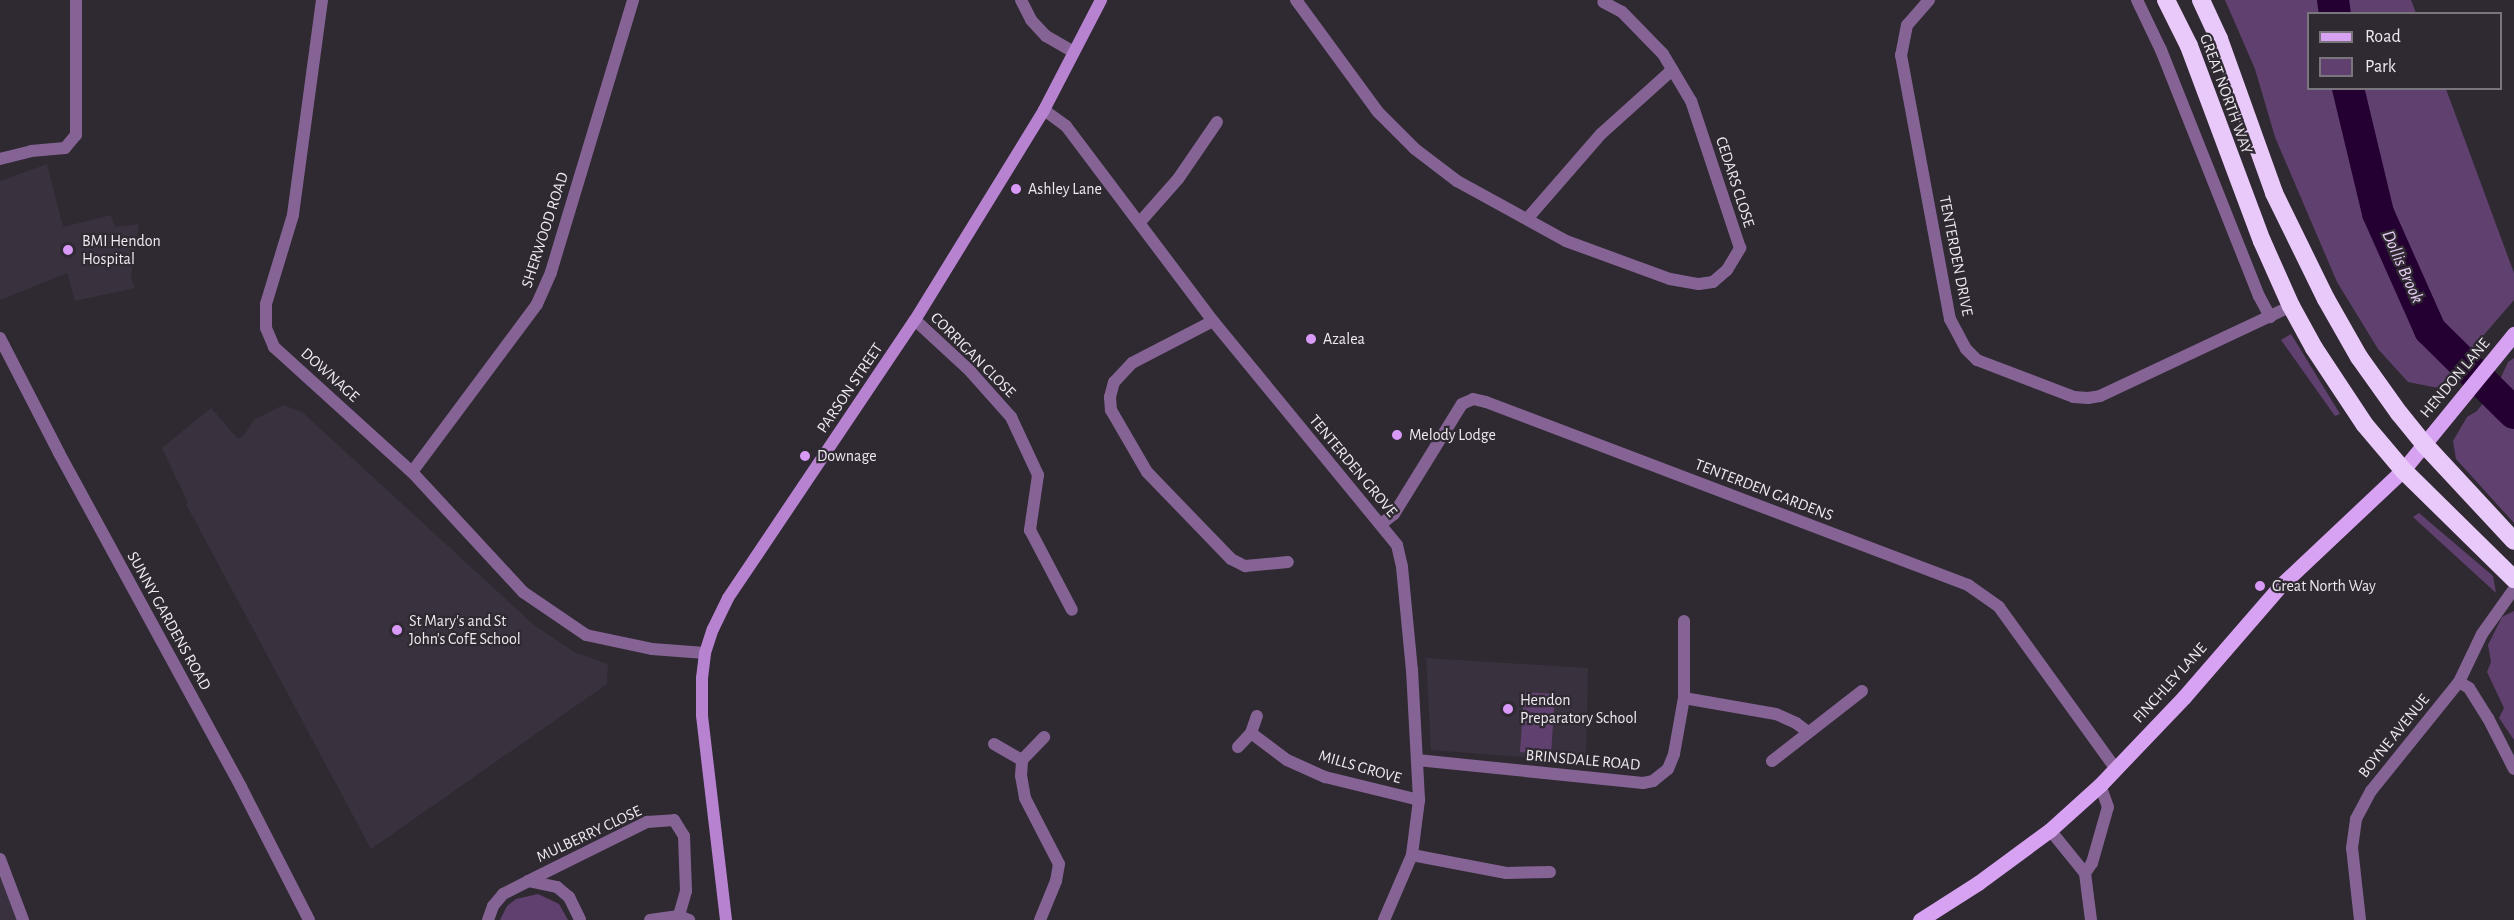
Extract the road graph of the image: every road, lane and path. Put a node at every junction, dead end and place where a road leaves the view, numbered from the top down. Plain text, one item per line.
1 (76, 0) edge
2 (322, 0) edge
3 (633, 0) edge
4 (1021, 0) edge
5 (1101, 0) edge
6 (1296, 0) edge
7 (1929, 0) edge
8 (2137, 0) edge
9 (2166, 0) edge
10 (2201, 0) edge
11 (1604, 2) dead end
12 (1074, 52) junction
13 (1672, 70) junction
14 (1044, 110) junction
15 (1217, 122) dead end
16 (0, 159) edge
17 (1527, 219) junction
18 (1140, 222) junction
19 (2291, 306) junction
20 (2270, 317) junction
21 (915, 320) junction
22 (1213, 321) junction
23 (2512, 337) edge
24 (0, 338) edge
25 (2424, 444) junction
26 (2403, 470) junction
27 (412, 472) junction
28 (1380, 524) junction
29 (2514, 541) edge
30 (1288, 562) dead end
31 (2514, 579) edge
32 (2514, 589) edge
33 (1072, 610) dead end
34 (1684, 621) dead end
35 (705, 653) junction
36 (2459, 682) junction
37 (1862, 691) dead end
38 (1684, 698) junction
39 (1257, 716) dead end
40 (1808, 732) junction
41 (1251, 733) junction
42 (1044, 737) dead end
43 (994, 744) dead end
44 (1238, 747) dead end
45 (1022, 760) junction
46 (1417, 760) junction
47 (1772, 761) dead end
48 (2116, 769) junction
49 (2514, 769) edge
50 (2100, 785) junction
51 (1419, 800) junction
52 (2050, 830) junction
53 (1412, 855) junction
54 (0, 859) edge
55 (1550, 872) dead end
56 (2085, 873) junction
57 (528, 881) junction
58 (684, 918) edge
59 (23, 920) edge
60 (309, 920) edge
61 (488, 920) edge
62 (580, 920) edge
63 (650, 920) edge
64 (726, 920) edge
65 (1040, 920) edge
66 (1384, 920) edge
67 (1920, 920) edge
68 (2091, 920) edge
69 (2360, 920) edge

1 - 16 street
2 - 27 street, DOWNAGE
3 - 27 street, SHERWOOD ROAD
4 - 12 street
5 - 12 main road, PARSON STREET
6 - 17 street, CEDARS CLOSE
7 - 20 street, TENTERDEN DRIVE
8 - 20 street
9 - 19 highway, GREAT NORTH WAY
10 - 25 highway, GREAT NORTH WAY
11 - 13 street, CEDARS CLOSE
12 - 14 main road, PARSON STREET
13 - 17 street
13 - 17 street, CEDARS CLOSE
14 - 18 street, TENTERDEN GROVE
14 - 21 main road, PARSON STREET
15 - 18 street
18 - 22 street, TENTERDEN GROVE
19 - 20 street, TENTERDEN DRIVE
19 - 26 highway, GREAT NORTH WAY
21 - 33 street, CORRIGAN CLOSE
21 - 35 main road, PARSON STREET
22 - 28 street, TENTERDEN GROVE
22 - 30 street
23 - 25 main road, HENDON LANE
24 - 60 street, SUNNY GARDENS ROAD
25 - 26 main road, FINCHLEY LANE
25 - 29 highway, GREAT NORTH WAY
26 - 31 highway, GREAT NORTH WAY
26 - 48 main road, FINCHLEY LANE
27 - 35 street, DOWNAGE
28 - 46 street, TENTERDEN GROVE
28 - 48 street, TENTERDEN GARDENS
32 - 36 street, BOYNE AVENUE
34 - 38 street, BRINSDALE ROAD
35 - 64 main road, PARSON STREET
36 - 49 street
36 - 69 street, BOYNE AVENUE
37 - 40 street
38 - 40 street
38 - 46 street, BRINSDALE ROAD
39 - 41 street
40 - 47 street
41 - 44 street
41 - 51 street, MILLS GROVE
42 - 45 street
43 - 45 street
45 - 65 street
46 - 51 street, TENTERDEN GROVE
48 - 50 main road, FINCHLEY LANE
50 - 52 main road, FINCHLEY LANE
50 - 56 street
51 - 53 street, TENTERDEN GROVE
52 - 56 street
52 - 67 main road, FINCHLEY LANE
53 - 55 street
53 - 66 street, TENTERDEN GROVE
54 - 59 street
56 - 68 street
57 - 58 street, MULBERRY CLOSE
57 - 61 street, MULBERRY CLOSE
57 - 62 street, MULBERRY CLOSE
58 - 63 street, MULBERRY CLOSE

